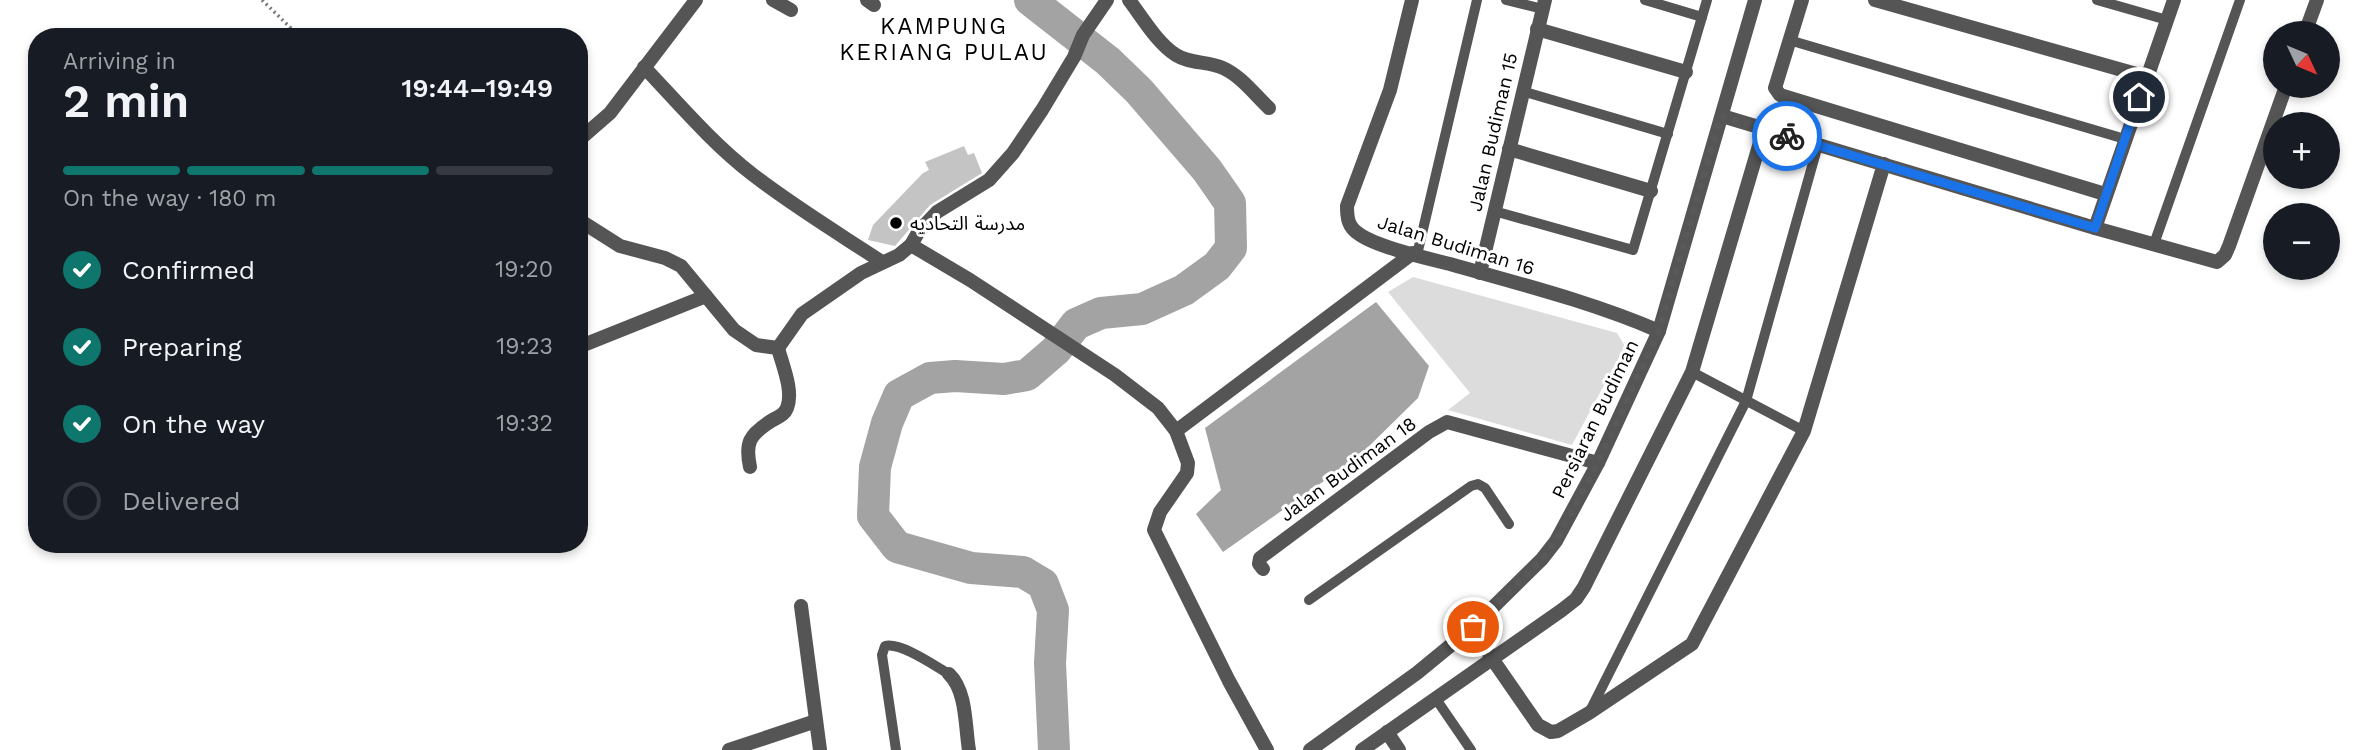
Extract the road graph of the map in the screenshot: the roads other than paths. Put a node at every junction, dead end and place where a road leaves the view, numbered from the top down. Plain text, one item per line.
1 (696, 0) edge
2 (773, 0) edge
3 (1107, 0) edge
4 (1129, 0) edge
5 (1412, 0) edge
6 (1477, 0) edge
7 (1506, 0) edge
8 (1645, 0) edge
9 (1707, 0) edge
10 (1755, 0) edge
11 (1802, 0) edge
12 (1875, 0) edge
13 (2097, 0) edge
14 (2175, 0) edge
15 (2240, 0) edge
16 (2317, 0) edge
17 (1544, 5) edge
18 (791, 10) dead end
19 (1702, 17) junction
20 (2167, 20) junction
21 (2309, 21) edge
22 (1537, 29) junction
23 (1789, 40) junction
24 (644, 67) junction
25 (1686, 72) junction
26 (2147, 77) junction
27 (1522, 91) junction
28 (2283, 98) edge
29 (1269, 108) dead end
30 (1721, 116) junction
31 (1764, 129) junction
32 (588, 132) edge
33 (1668, 134) junction
34 (2125, 139) junction
35 (1818, 145) junction
36 (1509, 149) junction
37 (1884, 164) junction
38 (1651, 191) junction
39 (2105, 194) junction
40 (1494, 211) junction
41 (588, 226) edge
42 (2095, 228) junction
43 (911, 244) junction
44 (2154, 244) junction
45 (1415, 254) junction
46 (882, 262) junction
47 (1480, 273) junction
48 (706, 296) junction
49 (1659, 331) junction
50 (588, 343) edge
51 (778, 348) junction
52 (1692, 372) junction
53 (1746, 401) junction
54 (1176, 431) junction
55 (1804, 431) junction
56 (1598, 463) junction
57 (750, 467) dead end
58 (1510, 524) dead end
59 (1263, 569) dead end
60 (1309, 600) dead end
61 (801, 606) dead end
62 (1473, 627) junction
63 (1493, 660) junction
64 (949, 674) joint
65 (1436, 699) junction
66 (1589, 713) junction
67 (816, 721) junction
68 (1387, 732) junction
69 (730, 750) edge
70 (820, 750) edge
71 (896, 750) edge
72 (969, 750) edge
73 (1267, 750) edge
74 (1310, 750) edge
75 (1362, 750) edge
76 (1399, 750) edge
77 (1471, 750) edge

1 - 24 street
2 - 18 street
3 - 43 street
4 - 29 street
5 - 45 street, Jalan Budiman 16
6 - 45 lane
7 - 17 lane
8 - 19 lane
9 - 19 lane
10 - 30 street, Persiaran Budiman
11 - 23 street
12 - 26 street
13 - 20 lane
14 - 20 street
15 - 44 lane
16 - 21 street
17 - 22 street, Jalan Budiman 15
19 - 25 lane
20 - 26 street
22 - 25 street
22 - 27 street, Jalan Budiman 15
23 - 34 lane
23 - 39 street
24 - 32 street
24 - 46 street
25 - 33 lane
26 - 34 street
27 - 33 lane
27 - 36 street, Jalan Budiman 15
28 - 44 street
30 - 31 street
30 - 49 street, Persiaran Budiman
31 - 35 street
31 - 52 street
33 - 38 lane
34 - 39 street
35 - 37 street
35 - 53 lane
36 - 38 street
36 - 40 street, Jalan Budiman 15
37 - 42 street
37 - 55 street
38 - 40 lane
39 - 42 street
40 - 47 street, Jalan Budiman 15
41 - 48 street
42 - 44 street
43 - 46 street
43 - 54 street
45 - 47 street, Jalan Budiman 16
45 - 54 street
46 - 51 street
47 - 49 street, Jalan Budiman 16
48 - 50 street
48 - 51 street
49 - 56 street, Persiaran Budiman
51 - 57 street
52 - 53 lane
52 - 63 street
53 - 55 lane
53 - 66 lane
54 - 73 street
55 - 66 street
56 - 59 street, Jalan Budiman 18
56 - 62 street, Persiaran Budiman
58 - 60 lane
61 - 67 street
62 - 63 street
62 - 74 street, Persiaran Budiman
63 - 65 street
63 - 66 street
64 - 71 lane
64 - 72 street
65 - 68 street
65 - 77 lane
67 - 69 street
67 - 70 street
68 - 75 street
68 - 76 street

